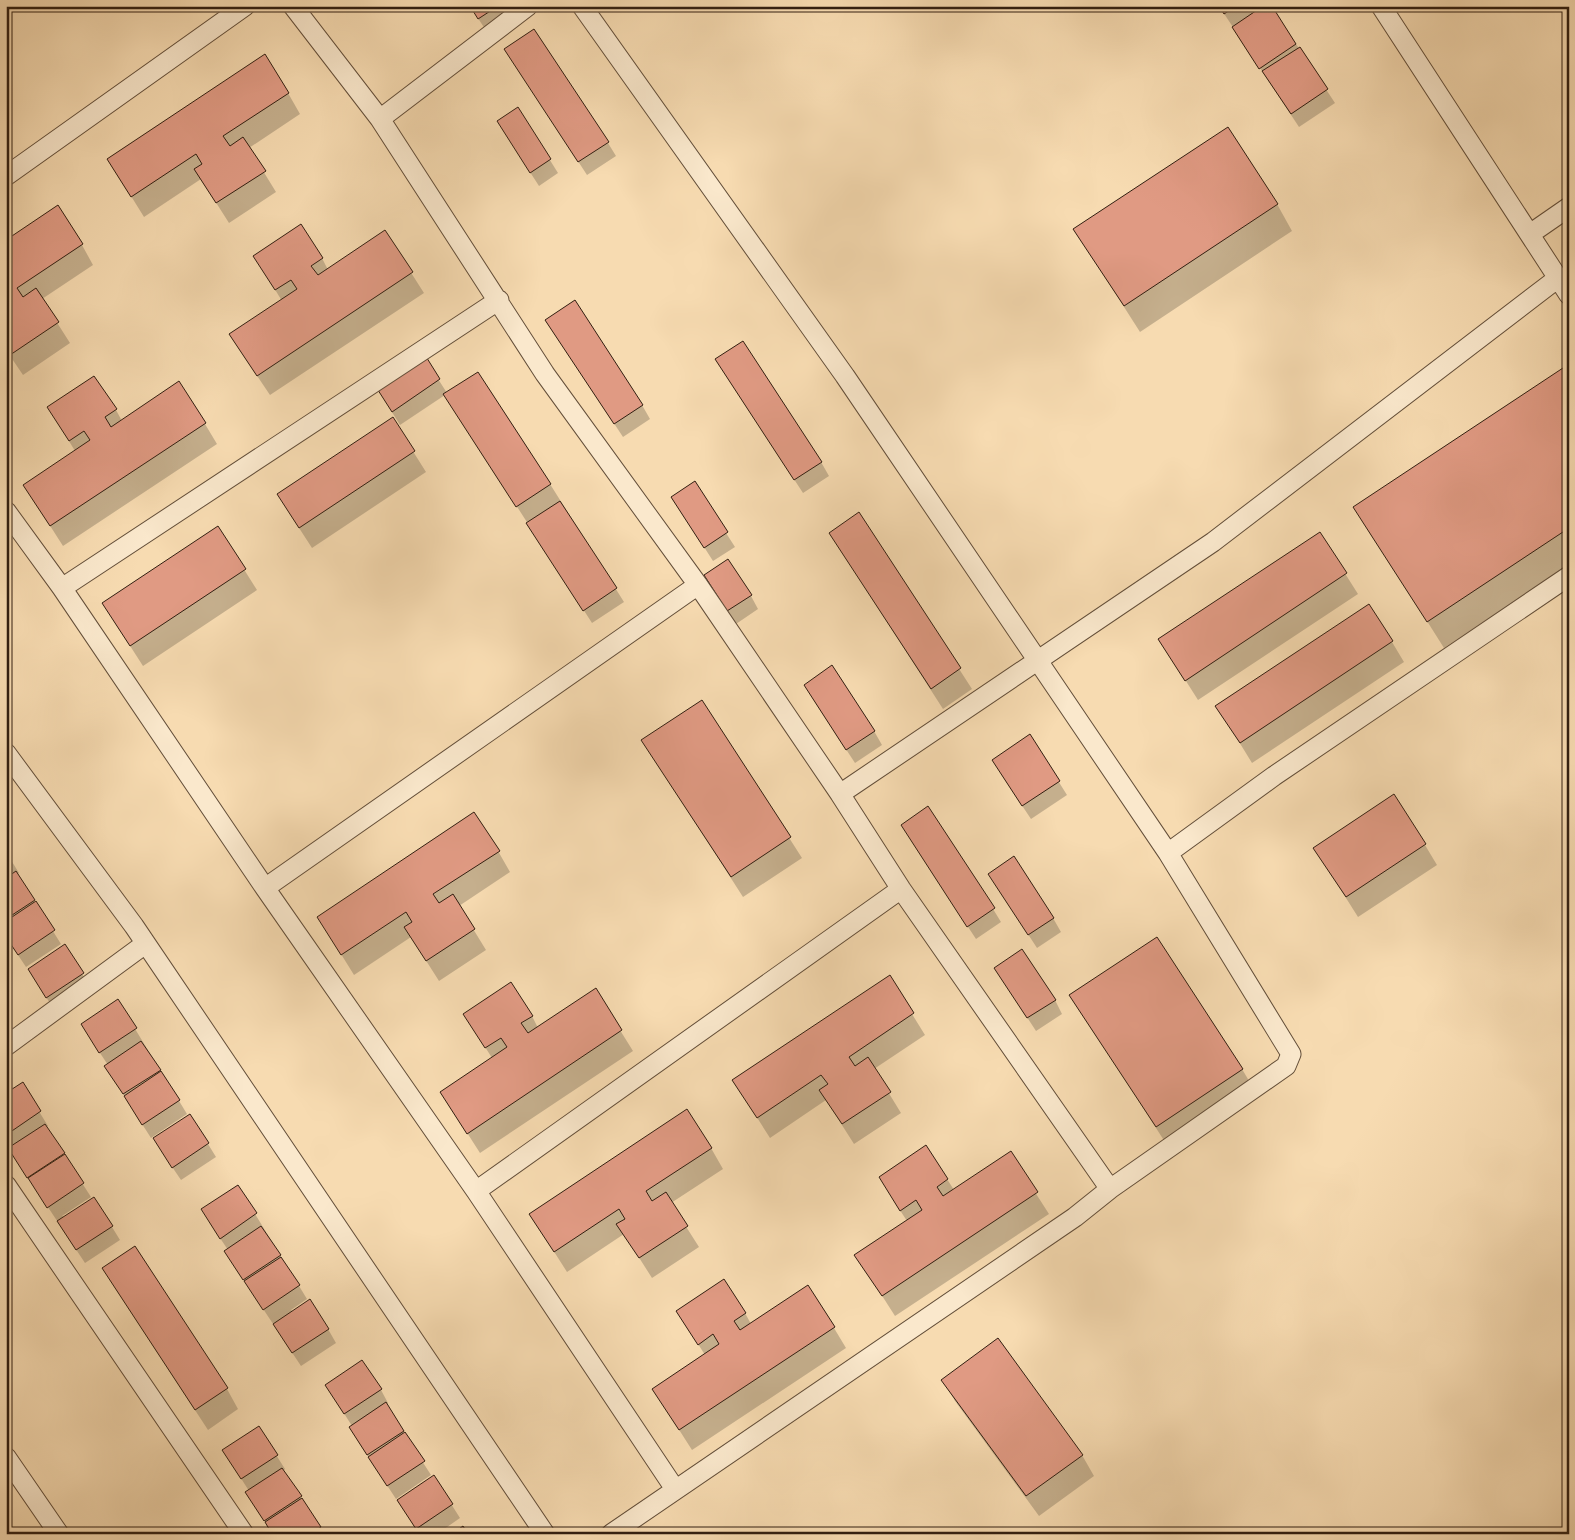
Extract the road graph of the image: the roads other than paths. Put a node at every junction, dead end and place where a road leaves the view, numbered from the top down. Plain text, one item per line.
1 (245, 6) edge
2 (293, 6) edge
3 (528, 6) edge
4 (582, 6) edge
5 (1381, 6) edge
6 (380, 119) junction
7 (6, 176) edge
8 (1569, 207) edge
9 (1530, 234) junction
10 (1558, 278) junction
11 (1569, 295) edge
12 (498, 300) junction
13 (6, 511) edge
14 (1569, 576) edge
15 (698, 585) junction
16 (62, 588) junction
17 (1036, 660) junction
18 (6, 753) edge
19 (840, 794) junction
20 (1168, 853) junction
21 (265, 888) junction
22 (901, 889) junction
23 (145, 944) junction
24 (6, 1046) edge
25 (6, 1185) edge
26 (1110, 1189) junction
27 (476, 1191) junction
28 (6, 1456) edge
29 (12, 1476) edge
30 (675, 1489) junction
31 (59, 1534) edge
32 (244, 1534) edge
33 (545, 1534) edge
34 (611, 1534) edge

1 - 7 lane
2 - 6 lane
3 - 6 lane
4 - 17 lane
5 - 9 lane
6 - 12 lane
8 - 9 lane
9 - 10 lane
10 - 11 lane
10 - 17 lane
12 - 15 lane
12 - 16 lane
13 - 16 lane
14 - 20 lane
15 - 19 lane
15 - 21 lane
16 - 21 lane
17 - 19 lane
17 - 20 lane
18 - 23 lane
19 - 22 lane
20 - 26 lane
21 - 27 lane
22 - 26 lane
22 - 27 lane
23 - 24 lane
23 - 33 lane
25 - 32 lane
26 - 30 lane
27 - 30 lane
28 - 29 lane
29 - 31 lane
30 - 34 lane

